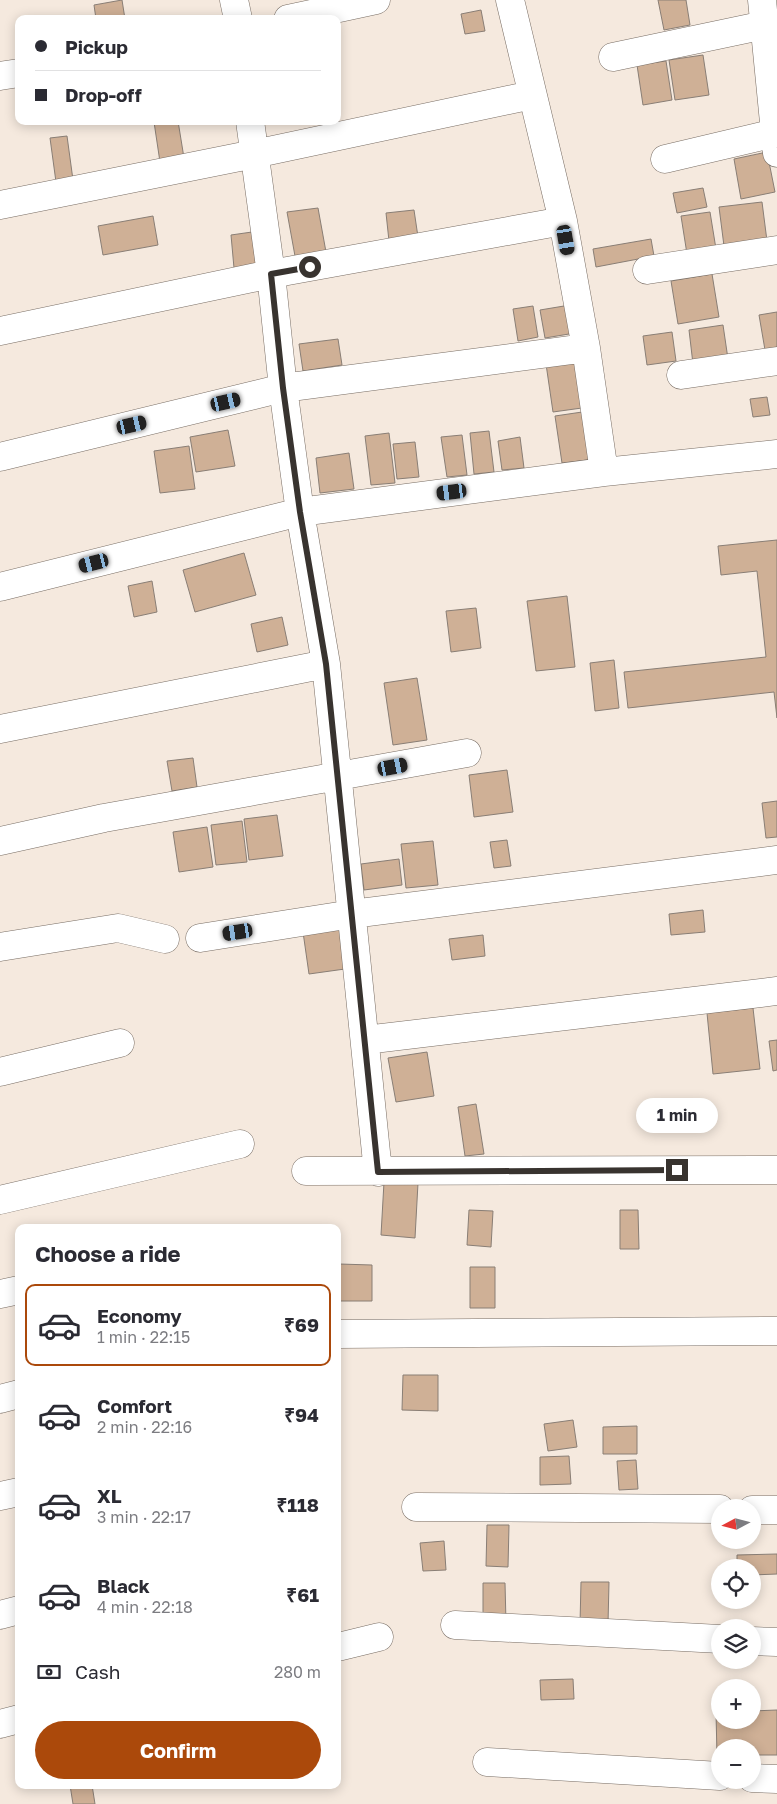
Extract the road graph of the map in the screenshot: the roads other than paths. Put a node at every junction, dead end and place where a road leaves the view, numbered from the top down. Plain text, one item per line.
1 (234, 0) edge
2 (376, 0) edge
3 (510, 0) edge
4 (764, 13) edge
5 (237, 15) edge
6 (307, 15) edge
7 (612, 57) dead end
8 (15, 74) edge
9 (0, 76) edge
10 (532, 95) junction
11 (250, 125) edge
12 (776, 143) edge
13 (254, 154) junction
14 (665, 159) dead end
15 (0, 205) edge
16 (563, 221) junction
17 (777, 250) edge
18 (647, 270) dead end
19 (271, 274) junction
20 (0, 331) edge
21 (586, 348) junction
22 (777, 361) edge
23 (681, 375) dead end
24 (283, 388) junction
25 (777, 454) edge
26 (0, 457) edge
27 (604, 472) junction
28 (300, 512) junction
29 (0, 587) edge
30 (326, 664) junction
31 (0, 729) edge
32 (467, 753) dead end
33 (337, 777) junction
34 (0, 841) edge
35 (777, 860) edge
36 (352, 914) junction
37 (200, 938) dead end
38 (165, 939) dead end
39 (0, 948) edge
40 (777, 991) edge
41 (365, 1040) junction
42 (120, 1043) dead end
43 (0, 1072) edge
44 (240, 1144) dead end
45 (777, 1170) edge
46 (306, 1171) dead end
47 (378, 1172) junction
48 (0, 1200) edge
49 (15, 1291) edge
50 (0, 1294) edge
51 (777, 1332) edge
52 (341, 1334) edge
53 (15, 1395) edge
54 (0, 1399) edge
55 (15, 1493) edge
56 (0, 1496) edge
57 (416, 1506) dead end
58 (711, 1509) edge
59 (761, 1510) edge
60 (777, 1510) edge
61 (15, 1611) edge
62 (0, 1615) edge
63 (455, 1625) dead end
64 (379, 1637) dead end
65 (711, 1639) edge
66 (761, 1641) edge
67 (777, 1642) edge
68 (341, 1645) edge
69 (15, 1720) edge
70 (0, 1724) edge
71 (487, 1762) dead end
72 (711, 1775) edge
73 (761, 1778) edge
74 (777, 1779) edge

1 - 5 street
2 - 6 street
3 - 10 street
4 - 7 street
4 - 12 street
8 - 9 street
10 - 13 street
10 - 16 street
11 - 13 street
12 - 14 street
13 - 15 street
13 - 19 street
16 - 19 street
16 - 21 street
17 - 18 street
19 - 20 street
19 - 24 street
21 - 24 street
21 - 27 street
22 - 23 street
24 - 26 street
24 - 28 street
25 - 27 street
27 - 28 street
28 - 29 street
28 - 30 street
30 - 31 street
30 - 33 street
32 - 33 street
33 - 34 street
33 - 36 street
35 - 36 street
36 - 37 street
36 - 41 street
38 - 39 street
40 - 41 street
41 - 47 street
42 - 43 street
44 - 48 street
45 - 47 street
46 - 47 street
49 - 50 street
51 - 52 street
53 - 54 street
55 - 56 street
57 - 58 street
59 - 60 street
61 - 62 street
63 - 65 street
64 - 68 street
66 - 67 street
69 - 70 street
71 - 72 street
73 - 74 street

